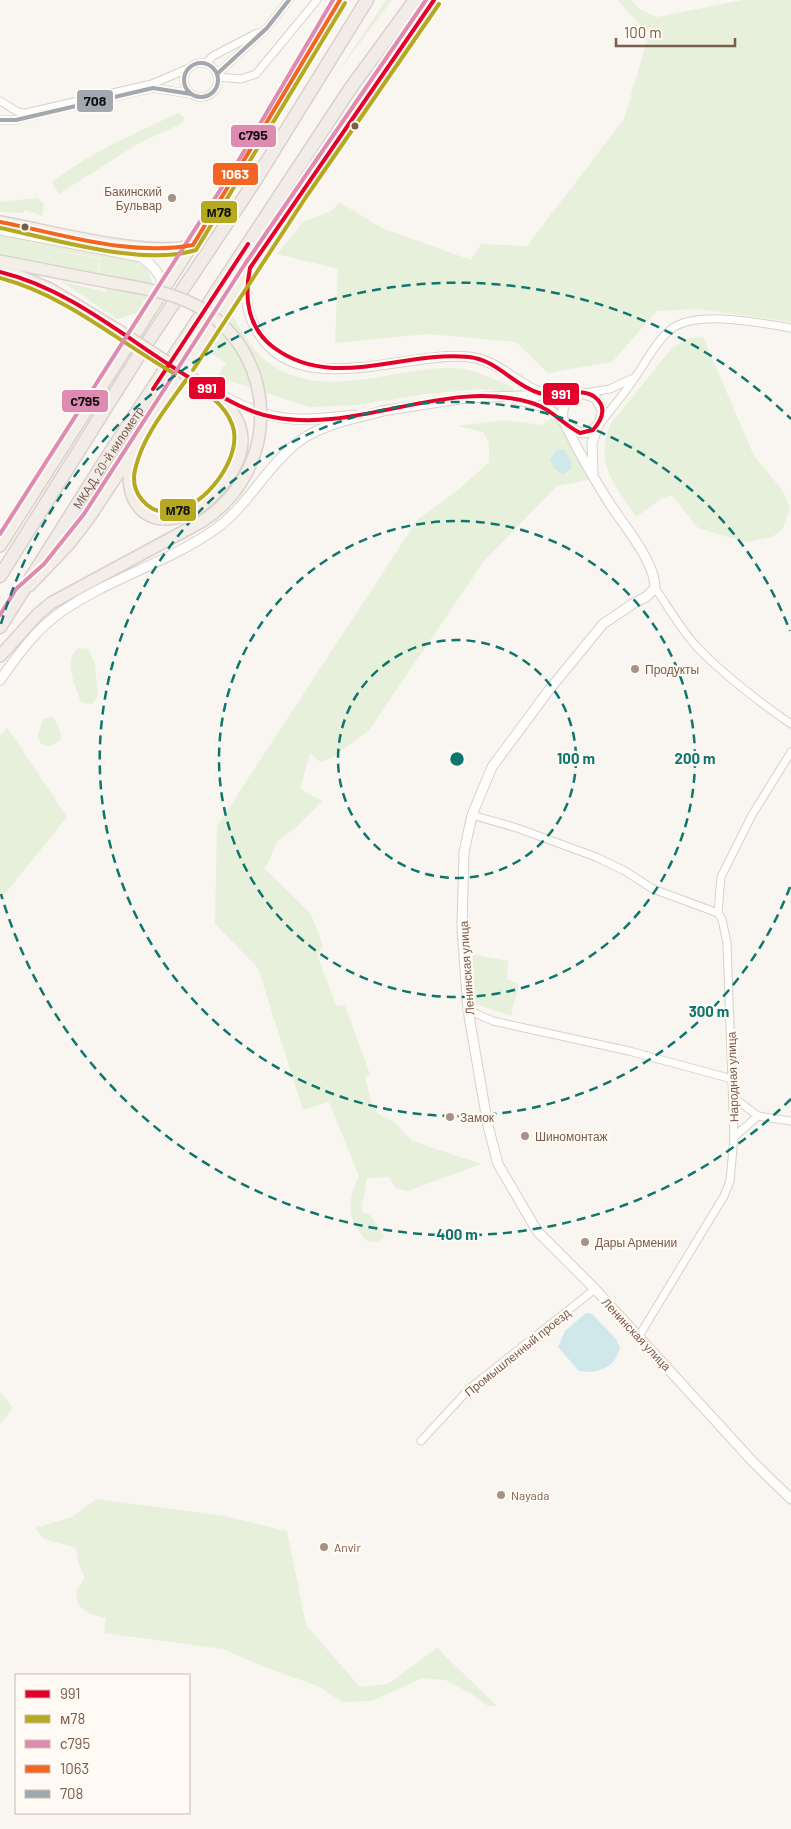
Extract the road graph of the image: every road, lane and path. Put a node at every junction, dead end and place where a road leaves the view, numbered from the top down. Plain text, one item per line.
1 (317, 0) edge
2 (340, 0) edge
3 (368, 0) edge
4 (415, 0) edge
5 (434, 0) edge
6 (288, 2) edge
7 (267, 28) junction
8 (206, 63) junction
9 (188, 69) junction
10 (218, 76) junction
11 (191, 94) junction
12 (0, 101) edge
13 (0, 120) edge
14 (0, 222) edge
15 (0, 230) edge
16 (193, 245) junction
17 (0, 261) edge
18 (0, 268) edge
19 (250, 268) junction
20 (0, 272) edge
21 (16, 275) junction
22 (165, 290) junction
23 (791, 328) edge
24 (637, 374) junction
25 (214, 391) junction
26 (582, 393) junction
27 (546, 395) junction
28 (496, 397) junction
29 (387, 410) junction
30 (600, 422) junction
31 (565, 424) junction
32 (138, 443) junction
33 (593, 474) junction
34 (0, 546) edge
35 (0, 576) edge
36 (655, 588) junction
37 (21, 593) junction
38 (0, 627) edge
39 (0, 656) edge
40 (0, 680) edge
41 (791, 724) edge
42 (791, 752) edge
43 (472, 815) junction
44 (718, 913) junction
45 (468, 1010) junction
46 (732, 1079) junction
47 (733, 1098) junction
48 (758, 1116) junction
49 (791, 1121) edge
50 (734, 1137) junction
51 (595, 1289) junction
52 (639, 1336) junction
53 (421, 1441) dead end
54 (791, 1499) edge

1 - 10 street
2 - 16 main road
3 - 35 highway
4 - 37 highway, МКАД, 20-й километр
5 - 19 main road
6 - 7 street
7 - 8 street
7 - 10 street
8 - 9 street
8 - 10 street
9 - 11 street
9 - 12 street
10 - 11 street
11 - 13 street
14 - 16 main road
15 - 22 street
16 - 22 main road
17 - 39 main road, bridge
18 - 21 main road
19 - 27 street
19 - 32 main road
20 - 21 main road
21 - 25 main road, bridge
22 - 34 main road
23 - 24 street
24 - 26 street
24 - 30 street
25 - 29 street
25 - 32 main road
26 - 27 street
26 - 30 street
26 - 31 street
27 - 28 street
28 - 29 street
28 - 31 street
29 - 40 street
30 - 31 street
30 - 33 street
31 - 33 street
32 - 37 main road
33 - 36 street
36 - 41 street
36 - 43 street, Ленинская улица
37 - 38 highway, МКАД, 20-й километр
42 - 44 street, Народная улица
43 - 44 street
43 - 45 street, Ленинская улица
44 - 46 street, Народная улица
45 - 46 street
45 - 51 street, Ленинская улица
46 - 47 street, Народная улица
47 - 48 street
47 - 50 street, Народная улица
48 - 49 street
48 - 50 street
50 - 52 street, Народная улица
51 - 52 street, Ленинская улица
51 - 53 street, Промышленный проезд
52 - 54 street, Ленинская улица

